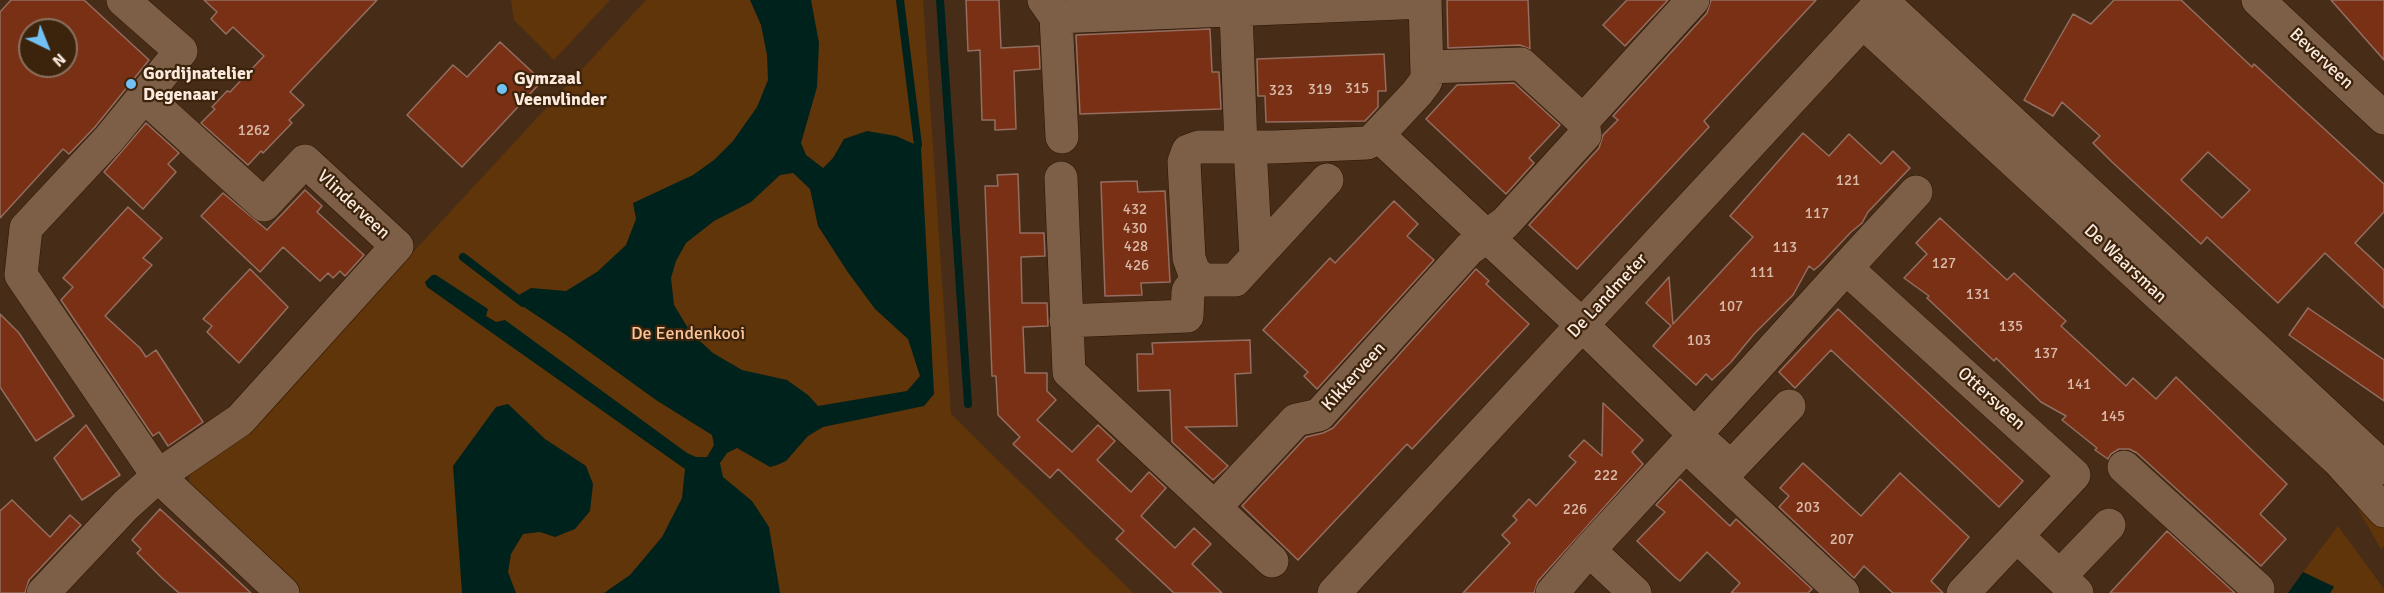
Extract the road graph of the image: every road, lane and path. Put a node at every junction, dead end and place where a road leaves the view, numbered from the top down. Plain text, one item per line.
1 (123, 0) edge
2 (1693, 0) edge
3 (2258, 0) edge
4 (1425, 1) edge
5 (1876, 8) edge
6 (1050, 9) edge
7 (1236, 11) junction
8 (1427, 67) junction
9 (144, 96) junction
10 (2384, 118) edge
11 (1583, 121) junction
12 (1379, 136) junction
13 (1062, 138) dead end
14 (1246, 147) junction
15 (1061, 178) dead end
16 (1327, 180) dead end
17 (1916, 192) dead end
18 (1487, 236) junction
19 (1256, 257) junction
20 (1846, 268) junction
21 (1199, 277) junction
22 (1066, 321) junction
23 (1582, 325) junction
24 (1789, 406) dead end
25 (1690, 440) junction
26 (2124, 467) dead end
27 (2384, 468) edge
28 (158, 476) junction
29 (1215, 507) junction
30 (2384, 511) edge
31 (2109, 525) dead end
32 (2017, 536) junction
33 (1589, 550) junction
34 (1272, 561) dead end
35 (2068, 585) edge
36 (2258, 589) dead end
37 (43, 593) edge
38 (283, 593) edge
39 (1334, 593) edge
40 (1552, 593) edge
41 (1635, 593) edge
42 (1843, 593) edge
43 (1963, 593) edge

1 - 9 street
2 - 11 street, Kikkerveen
3 - 10 street, Beverveen
4 - 7 street
4 - 8 street
5 - 23 street, De Landmeter
5 - 27 street, De Waarsman
5 - 30 street, De Waarsman
6 - 7 street
6 - 13 street
7 - 14 street
8 - 11 street
8 - 12 street
9 - 28 street
9 - 28 street, Vlinderveen
11 - 18 street, Kikkerveen
12 - 14 street
12 - 18 street
14 - 19 street
14 - 21 street
15 - 22 street
16 - 19 street
17 - 20 street
18 - 23 street
18 - 29 street, Kikkerveen
19 - 21 street
20 - 25 street
20 - 32 street, Ottersveen
21 - 22 street
22 - 29 street
23 - 25 street
23 - 39 street, De Landmeter
24 - 25 street
25 - 33 street
25 - 42 street
26 - 36 street
28 - 37 street, Vlinderveen
28 - 38 street
29 - 34 street
31 - 35 street
32 - 35 street
32 - 43 street, Ottersveen
33 - 40 street
33 - 41 street

